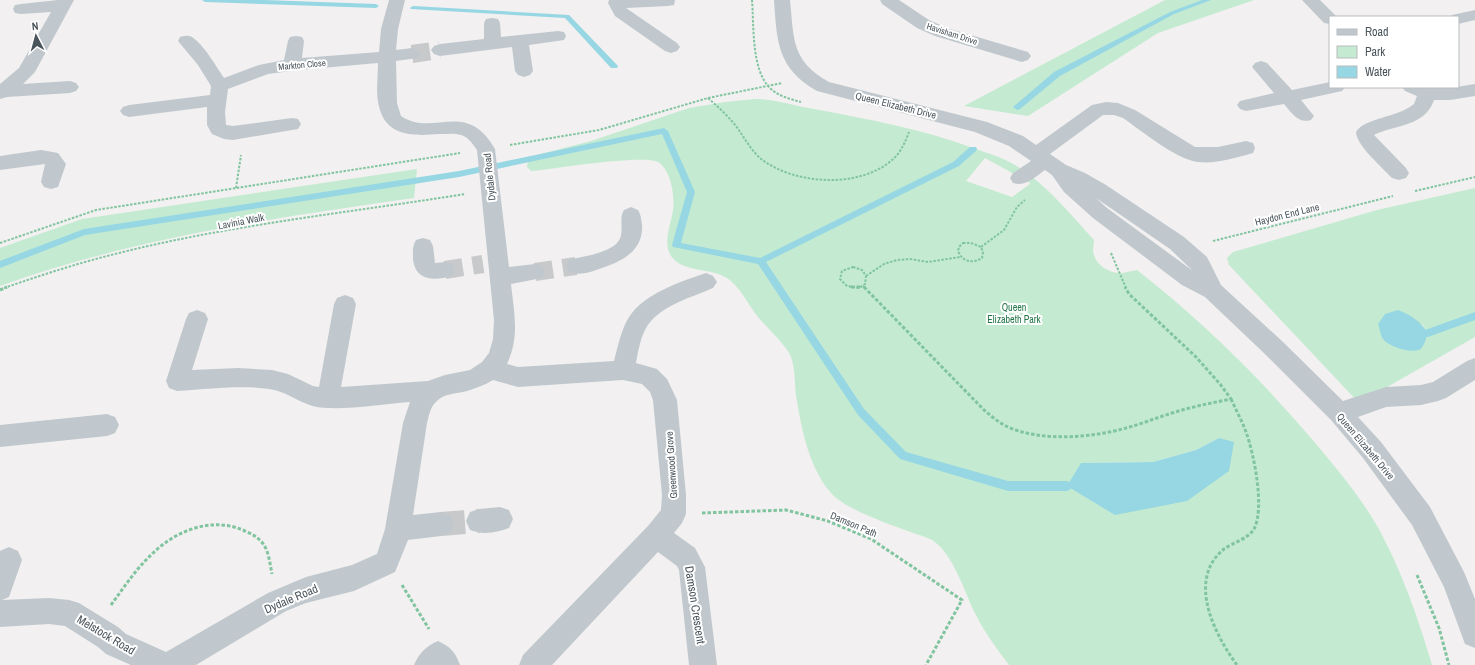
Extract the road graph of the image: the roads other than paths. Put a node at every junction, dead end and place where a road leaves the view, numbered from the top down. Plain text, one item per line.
1 (397, 0) edge
2 (782, 0) edge
3 (888, 0) edge
4 (1310, 0) edge
5 (617, 1) edge
6 (668, 1) dead end
7 (64, 3) edge
8 (21, 9) dead end
9 (1475, 15) edge
10 (1329, 18) edge
11 (1459, 18) edge
12 (492, 23) dead end
13 (558, 36) dead end
14 (186, 41) dead end
15 (296, 41) dead end
16 (520, 41) junction
17 (493, 44) junction
18 (671, 47) dead end
19 (440, 50) tunnel mouth
20 (412, 54) tunnel mouth
21 (1022, 56) dead end
22 (387, 57) junction
23 (292, 65) junction
24 (1261, 67) dead end
25 (524, 71) dead end
26 (70, 87) dead end
27 (1331, 88) edge
28 (1419, 90) edge
29 (1475, 90) edge
30 (2, 92) edge
31 (219, 92) junction
32 (1287, 96) junction
33 (1246, 105) dead end
34 (129, 111) dead end
35 (1305, 116) dead end
36 (292, 124) dead end
37 (1246, 148) dead end
38 (1047, 161) junction
39 (0, 162) edge
40 (1399, 173) dead end
41 (1020, 178) dead end
42 (51, 182) dead end
43 (631, 215) dead end
44 (423, 246) dead end
45 (576, 266) tunnel mouth
46 (494, 267) junction
47 (445, 270) tunnel mouth
48 (535, 272) tunnel mouth
49 (706, 282) dead end
50 (1213, 291) junction
51 (345, 304) dead end
52 (197, 319) dead end
53 (1475, 368) edge
54 (490, 369) junction
55 (623, 370) junction
56 (429, 391) junction
57 (328, 398) junction
58 (1339, 413) junction
59 (107, 425) dead end
60 (0, 436) edge
61 (441, 524) tunnel mouth
62 (398, 529) junction
63 (657, 535) junction
64 (10, 560) dead end
65 (0, 588) edge
66 (0, 614) edge
67 (1475, 634) edge
68 (163, 665) edge
69 (170, 665) edge
70 (533, 665) edge
71 (703, 665) edge

1 - 22 street, Dydale Road
2 - 38 street, Queen Elizabeth Drive
3 - 21 street, Havisham Drive
4 - 10 street
5 - 6 street
5 - 18 street
7 - 8 street
7 - 30 street
9 - 11 street
12 - 17 street
13 - 16 street
14 - 31 street
15 - 23 street
16 - 17 street
16 - 25 street
17 - 19 street
20 - 22 street
22 - 23 street, Markton Close
22 - 46 street, Dydale Road
23 - 31 street, Markton Close
24 - 32 street
26 - 30 street
27 - 32 street
28 - 29 street
28 - 40 street
31 - 34 street, Markton Close
31 - 36 street
32 - 33 street
32 - 35 street
37 - 38 street
38 - 41 street
38 - 50 street, Queen Elizabeth Drive
38 - 50 street, Queen Elizabeth Drive
39 - 42 street
43 - 45 street
44 - 47 street
46 - 48 street
46 - 54 street, Dydale Road
49 - 55 street
50 - 58 street, Queen Elizabeth Drive
51 - 57 street
52 - 57 street
53 - 58 street
54 - 55 street, Greenwood Grove
54 - 56 street
55 - 63 street, Greenwood Grove
56 - 57 street
56 - 62 street
58 - 67 street, Queen Elizabeth Drive
59 - 60 street
61 - 62 street
62 - 69 street, Dydale Road
63 - 70 street
63 - 71 street, Damson Crescent
64 - 65 street
66 - 68 street, Melstock Road

